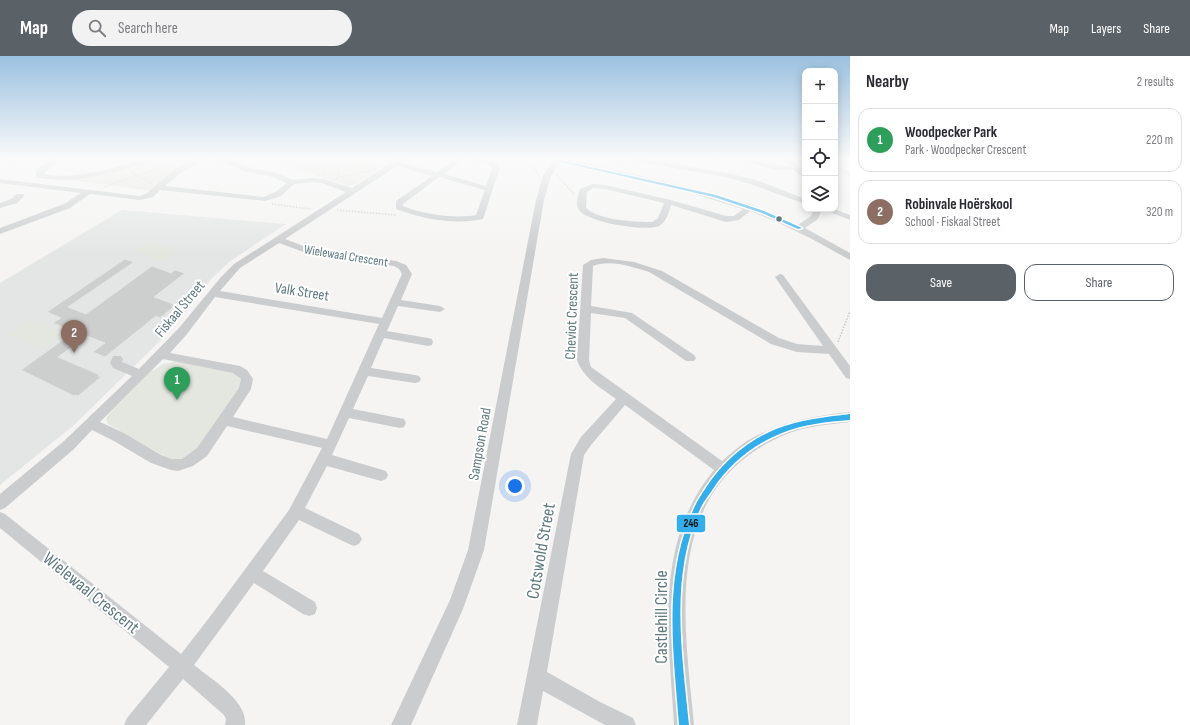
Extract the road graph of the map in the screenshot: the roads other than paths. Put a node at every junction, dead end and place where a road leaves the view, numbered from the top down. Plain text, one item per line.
1 (74, 190) edge
2 (155, 190) edge
3 (180, 190) edge
4 (281, 190) edge
5 (416, 190) edge
6 (489, 190) edge
7 (543, 190) edge
8 (584, 190) edge
9 (619, 190) edge
10 (692, 190) edge
11 (774, 190) edge
12 (352, 191) edge
13 (88, 192) junction
14 (20, 196) dead end
15 (802, 201) edge
16 (668, 202) junction
17 (0, 206) edge
18 (750, 207) junction
19 (817, 212) edge
20 (834, 212) edge
21 (850, 218) edge
22 (800, 228) junction
23 (0, 231) edge
24 (277, 239) junction
25 (850, 257) edge
26 (780, 277) dead end
27 (213, 293) junction
28 (395, 302) junction
29 (440, 309) dead end
30 (585, 309) junction
31 (386, 322) junction
32 (381, 334) junction
33 (428, 342) dead end
34 (832, 350) junction
35 (161, 355) junction
36 (690, 358) dead end
37 (117, 359) dead end
38 (364, 371) junction
39 (140, 375) junction
40 (850, 375) edge
41 (415, 379) dead end
42 (624, 398) junction
43 (346, 412) junction
44 (850, 417) edge
45 (223, 420) junction
46 (400, 423) dead end
47 (91, 424) junction
48 (328, 452) junction
49 (722, 468) junction
50 (381, 475) dead end
51 (0, 503) edge
52 (296, 511) junction
53 (0, 519) edge
54 (354, 538) dead end
55 (252, 573) junction
56 (309, 608) dead end
57 (182, 666) junction
58 (537, 677) junction
59 (134, 725) edge
60 (235, 725) edge
61 (401, 725) edge
62 (527, 725) edge
63 (626, 725) edge
64 (684, 725) edge

1 - 13 street
2 - 13 street
3 - 4 street
5 - 6 street
7 - 61 street, Sampson Road
8 - 16 street
9 - 16 street
10 - 18 street
11 - 15 street
12 - 24 street, Fiskaal Street
13 - 23 street
14 - 17 street
16 - 18 street
18 - 22 street
19 - 22 street
20 - 21 street
22 - 25 street
24 - 27 street, Fiskaal Street
24 - 28 street, Wielewaal Crescent
26 - 34 street
27 - 31 street, Valk Street
27 - 35 street, Fiskaal Street
28 - 29 street
28 - 31 street, Wielewaal Crescent
30 - 34 street, Cheviot Crescent
30 - 36 street
30 - 42 street, Cheviot Crescent
31 - 32 street, Wielewaal Crescent
32 - 33 street
32 - 38 street, Wielewaal Crescent
34 - 40 street
35 - 39 street, Fiskaal Street
35 - 45 street
37 - 39 street
38 - 41 street
38 - 43 street, Wielewaal Crescent
39 - 47 street, Fiskaal Street
42 - 49 street, Cheviot Crescent
42 - 58 street, Cotswold Street
43 - 46 street
43 - 48 street, Wielewaal Crescent
44 - 49 street, Castlehill Circle
45 - 47 street
45 - 48 street
47 - 51 street, Fiskaal Street
48 - 50 street
48 - 52 street, Wielewaal Crescent
49 - 64 street, Castlehill Circle
52 - 54 street
52 - 55 street, Wielewaal Crescent
53 - 57 street, Wielewaal Crescent
55 - 56 street
55 - 57 street, Wielewaal Crescent
57 - 59 street, Wielewaal Crescent
57 - 60 street, Wielewaal Crescent
58 - 62 street, Cotswold Street
58 - 63 street

